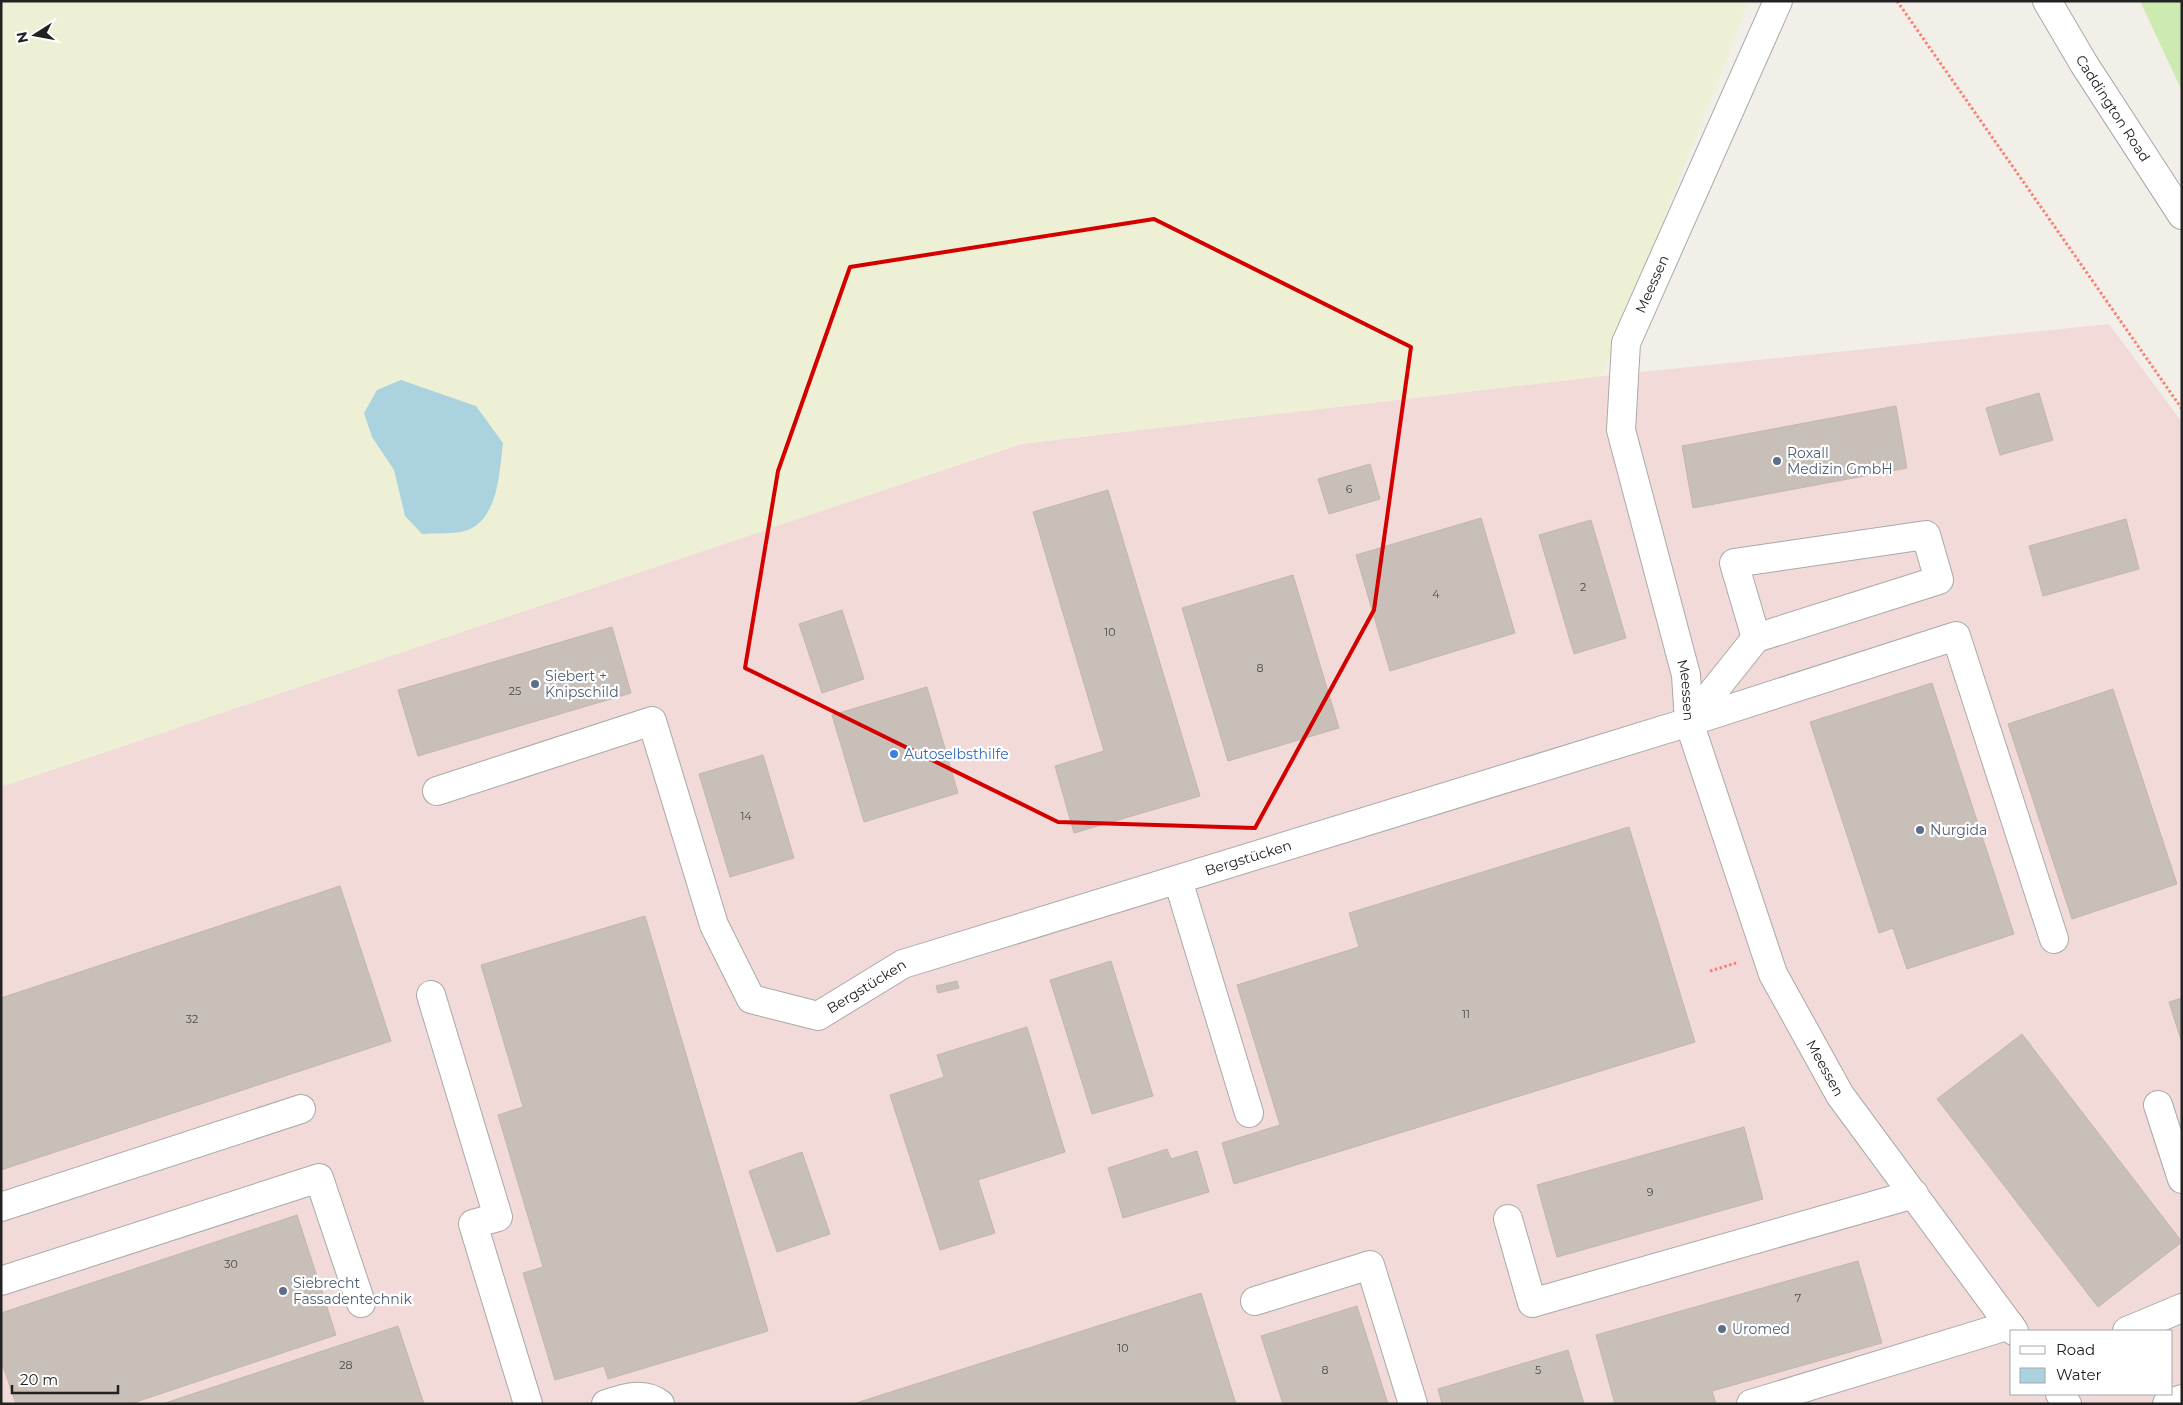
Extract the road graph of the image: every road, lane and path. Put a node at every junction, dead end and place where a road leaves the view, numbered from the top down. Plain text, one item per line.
1 (1778, 1) edge
2 (1897, 1) edge
3 (2047, 1) edge
4 (2182, 215) edge
5 (2182, 409) edge
6 (1756, 638) junction
7 (1689, 722) junction
8 (437, 791) dead end
9 (1178, 880) junction
10 (2054, 939) dead end
11 (430, 995) dead end
12 (2158, 1105) dead end
13 (301, 1109) dead end
14 (1249, 1113) dead end
15 (2182, 1179) edge
16 (1914, 1194) junction
17 (1, 1207) edge
18 (1508, 1219) dead end
19 (1, 1281) edge
20 (1255, 1301) dead end
21 (361, 1303) dead end
22 (2182, 1308) edge
23 (2012, 1328) edge
24 (2129, 1330) edge
25 (2182, 1399) edge
26 (528, 1404) edge
27 (606, 1404) edge
28 (660, 1404) edge
29 (1413, 1404) edge
30 (1751, 1404) edge
31 (2167, 1404) edge

1 - 7 street, Meessen
2 - 5 path
3 - 4 street, Caddington Road
6 - 6 street
6 - 7 street
7 - 9 street, Bergstücken
7 - 10 street, Bergstücken
7 - 16 street, Meessen
8 - 9 street, Bergstücken
9 - 14 street
11 - 26 street
12 - 15 street
13 - 17 street
16 - 18 street
16 - 23 street, Meessen
19 - 21 street
20 - 29 street
22 - 24 street
23 - 30 street
25 - 31 street
27 - 28 street

